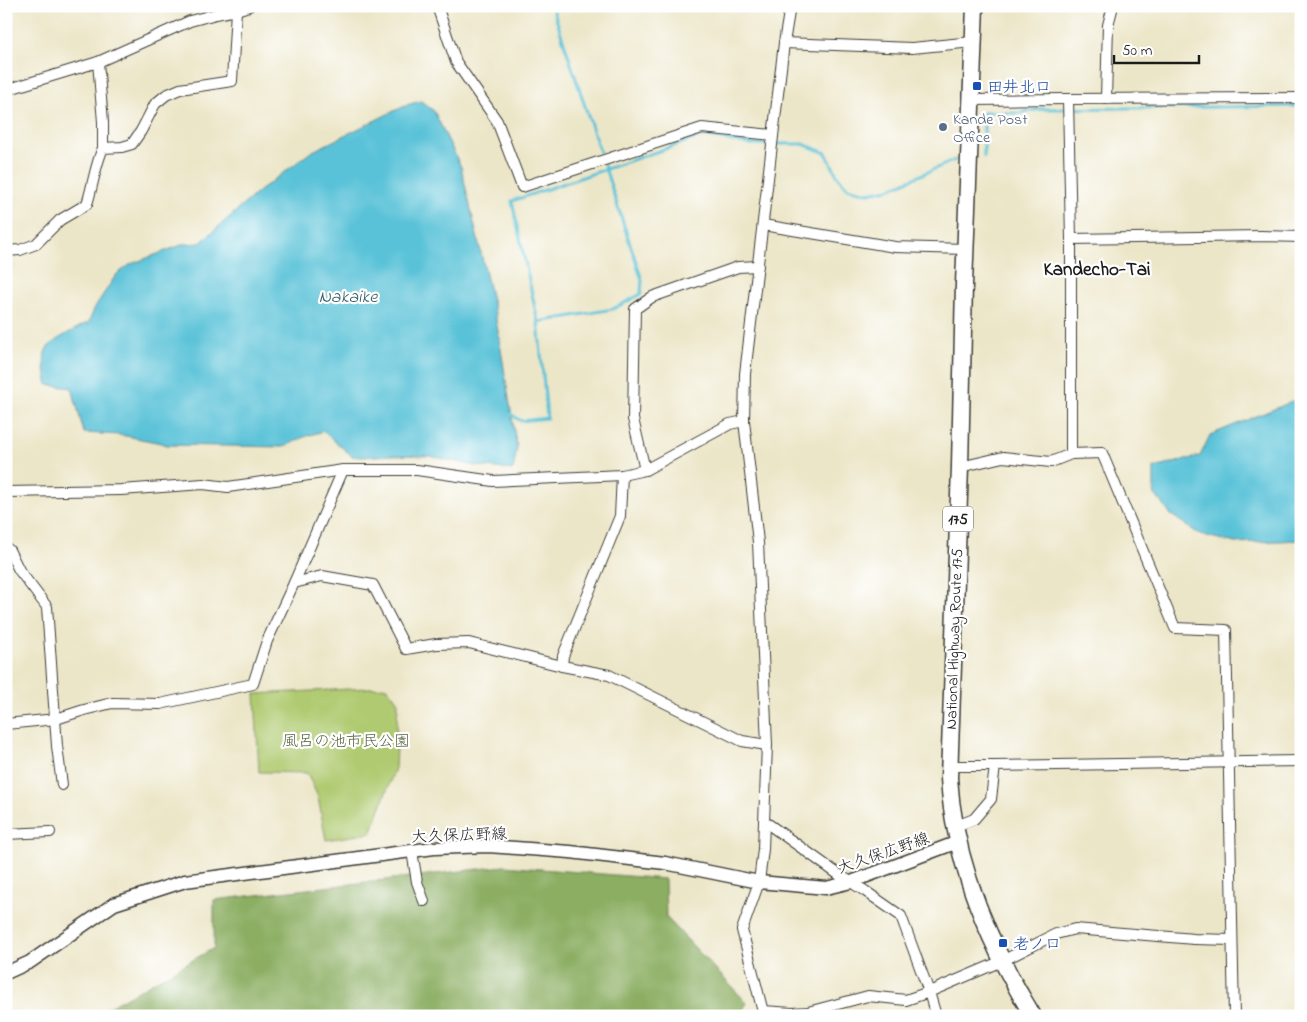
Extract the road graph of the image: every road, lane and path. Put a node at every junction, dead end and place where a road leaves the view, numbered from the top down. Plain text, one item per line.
1 (249, 6) edge
2 (437, 6) edge
3 (790, 6) edge
4 (974, 6) edge
5 (1112, 6) edge
6 (236, 10) junction
7 (974, 42) junction
8 (784, 43) junction
9 (98, 62) junction
10 (6, 90) edge
11 (1301, 98) edge
12 (1068, 99) junction
13 (1106, 99) junction
14 (972, 100) junction
15 (773, 135) junction
16 (103, 148) junction
17 (763, 225) junction
18 (1301, 237) edge
19 (1071, 239) junction
20 (966, 249) junction
21 (6, 251) edge
22 (758, 266) junction
23 (744, 421) junction
24 (1071, 454) junction
25 (960, 467) junction
26 (343, 470) junction
27 (645, 470) junction
28 (622, 475) junction
29 (6, 492) edge
30 (6, 548) edge
31 (294, 583) junction
32 (562, 666) junction
33 (56, 719) junction
34 (6, 724) edge
35 (767, 745) junction
36 (1301, 761) edge
37 (1229, 762) junction
38 (949, 766) junction
39 (995, 766) junction
40 (62, 785) dead end
41 (764, 821) junction
42 (50, 832) dead end
43 (6, 834) edge
44 (956, 835) junction
45 (412, 851) junction
46 (759, 882) junction
47 (851, 882) junction
48 (424, 901) dead end
49 (1232, 940) junction
50 (1002, 960) junction
51 (6, 973) edge
52 (929, 992) junction
53 (763, 1013) edge
54 (936, 1016) edge
55 (1033, 1016) edge
56 (1234, 1016) edge

1 - 6 street
2 - 15 street
3 - 8 street
4 - 7 highway, National Highway Route 175 / 175
5 - 13 street
6 - 9 street
6 - 16 street
7 - 8 street
7 - 14 highway, National Highway Route 175 / 175
8 - 15 street
9 - 10 street
9 - 16 street
11 - 13 street
12 - 13 street
12 - 14 street
12 - 19 street
14 - 20 highway, National Highway Route 175 / 175
15 - 17 street
16 - 21 street
17 - 20 street
17 - 22 street
18 - 19 street
19 - 24 street
20 - 25 highway, National Highway Route 175 / 175
22 - 23 street
22 - 27 street
23 - 27 street
23 - 35 street
24 - 25 street
24 - 37 street
25 - 38 highway, National Highway Route 175 / 175
26 - 28 street
26 - 29 street
26 - 31 street
27 - 28 street
28 - 32 street
30 - 33 street
31 - 32 street
31 - 33 street
32 - 35 street
33 - 34 street
33 - 40 street
35 - 41 street
36 - 37 street
37 - 39 street
37 - 49 street
38 - 39 street
38 - 44 highway, National Highway Route 175 / 175
39 - 44 street
41 - 46 street
41 - 47 street
42 - 43 street
44 - 47 street, 大久保広野線
44 - 50 highway, National Highway Route 175 / 175
45 - 46 street, 大久保広野線
45 - 48 street
45 - 51 street, 大久保広野線
46 - 47 street, 大久保広野線
46 - 53 street
47 - 52 street
49 - 50 street
49 - 56 street
50 - 52 street
50 - 55 highway, National Highway Route 175 / 175
52 - 53 street
52 - 54 street

